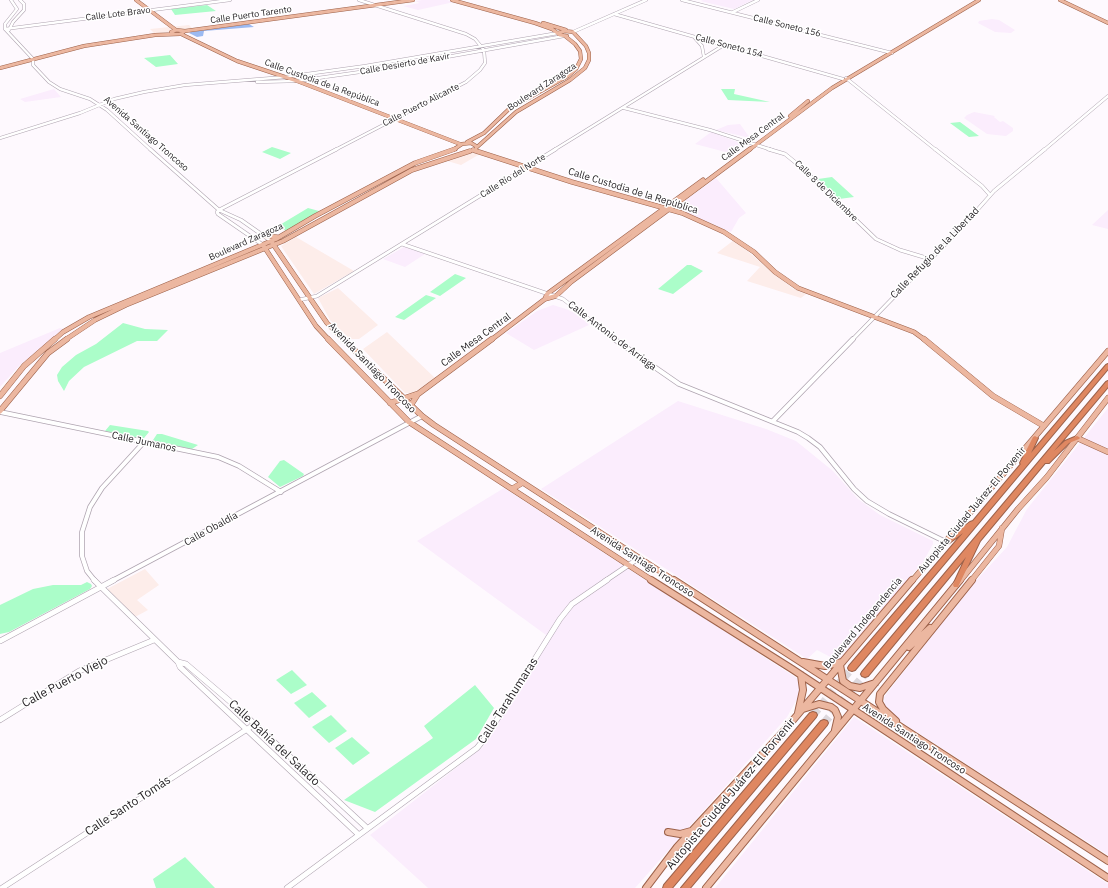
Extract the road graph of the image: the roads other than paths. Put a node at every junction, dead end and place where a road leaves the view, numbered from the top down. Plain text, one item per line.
1 (10, 0) edge
2 (20, 0) edge
3 (136, 0) edge
4 (230, 0) edge
5 (359, 0) edge
6 (413, 0) edge
7 (452, 0) edge
8 (464, 0) edge
9 (646, 0) edge
10 (682, 0) edge
11 (758, 0) edge
12 (975, 0) edge
13 (979, 0) edge
14 (1060, 0) edge
15 (1066, 0) edge
16 (373, 5) junction
17 (1075, 7) junction
18 (150, 10) junction
19 (1090, 12) junction
20 (733, 13) junction
21 (614, 14) junction
22 (1108, 22) edge
23 (10, 28) junction
24 (7, 30) junction
25 (176, 30) junction
26 (185, 31) junction
27 (567, 31) junction
28 (172, 32) junction
29 (574, 32) junction
30 (558, 33) junction
31 (182, 34) junction
32 (565, 36) junction
33 (693, 37) junction
34 (481, 45) junction
35 (724, 45) junction
36 (484, 50) junction
37 (891, 52) junction
38 (704, 57) junction
39 (33, 59) junction
40 (0, 68) edge
41 (285, 76) junction
42 (846, 79) junction
43 (297, 80) junction
44 (244, 81) junction
45 (1108, 96) edge
46 (100, 105) junction
47 (624, 108) junction
48 (394, 119) junction
49 (0, 138) edge
50 (466, 143) junction
51 (755, 144) junction
52 (458, 146) junction
53 (473, 149) junction
54 (527, 167) junction
55 (990, 195) junction
56 (666, 209) junction
57 (220, 210) junction
58 (305, 222) junction
59 (312, 224) junction
60 (265, 236) junction
61 (280, 237) junction
62 (271, 241) junction
63 (402, 244) junction
64 (274, 245) junction
65 (264, 247) junction
66 (253, 254) junction
67 (271, 256) junction
68 (930, 259) junction
69 (547, 294) junction
70 (556, 296) junction
71 (310, 298) junction
72 (545, 299) junction
73 (299, 300) junction
74 (875, 317) junction
75 (1108, 351) edge
76 (1108, 366) edge
77 (1108, 383) edge
78 (418, 394) junction
79 (0, 396) edge
80 (404, 398) junction
81 (1108, 398) edge
82 (390, 403) junction
83 (411, 405) junction
84 (0, 411) edge
85 (422, 416) junction
86 (773, 421) junction
87 (409, 422) junction
88 (1044, 426) junction
89 (1035, 438) junction
90 (1077, 438) junction
91 (144, 442) junction
92 (1108, 452) edge
93 (1035, 472) junction
94 (1018, 473) junction
95 (522, 483) junction
96 (512, 489) junction
97 (281, 492) junction
98 (980, 518) junction
99 (1002, 528) junction
100 (977, 538) junction
101 (946, 542) junction
102 (639, 558) junction
103 (629, 566) junction
104 (956, 585) junction
105 (102, 588) junction
106 (942, 619) junction
107 (154, 640) junction
108 (0, 641) edge
109 (899, 655) junction
110 (178, 662) junction
111 (800, 662) junction
112 (842, 663) junction
113 (852, 668) tunnel mouth
114 (865, 674) tunnel mouth
115 (801, 676) junction
116 (827, 680) junction
117 (877, 683) junction
118 (820, 689) junction
119 (860, 701) junction
120 (852, 710) junction
121 (800, 712) junction
122 (813, 715) tunnel mouth
123 (0, 720) edge
124 (824, 723) tunnel mouth
125 (255, 724) junction
126 (246, 730) junction
127 (835, 731) junction
128 (905, 731) junction
129 (367, 828) junction
130 (692, 831) junction
131 (668, 832) dead end
132 (359, 834) junction
133 (1108, 861) edge
134 (1108, 878) edge
135 (2, 888) edge
136 (287, 888) edge
137 (646, 888) edge
138 (667, 888) edge
139 (685, 888) edge
140 (706, 888) edge

1 - 24 street
2 - 23 street
3 - 18 main road
4 - 18 street, Calle Lote Bravo
5 - 16 street
6 - 16 main road, Calle Puerto Tarento
7 - 30 main road
8 - 27 main road
9 - 21 street
10 - 20 street, Calle Soneto 156
11 - 20 street
12 - 37 main road, Calle Mesa Central
13 - 37 main road, Calle Mesa Central
14 - 17 main road
15 - 19 main road
16 - 26 main road, Calle Puerto Tarento
16 - 34 street
17 - 19 main road
17 - 22 main road
18 - 23 street, Calle Lote Bravo
18 - 25 main road
19 - 22 main road
20 - 37 street, Calle Soneto 156
21 - 29 street
21 - 33 street, Calle Soneto 154
23 - 24 street, Calle Lote Bravo
24 - 39 street, Avenida Santiago Troncoso
25 - 26 main road, Calle Puerto Tarento
25 - 28 main road
26 - 31 main road
27 - 29 main road
27 - 30 main road
28 - 31 main road
28 - 39 main road
29 - 32 main road
29 - 53 main road, Boulevard Zaragoza
30 - 32 main road
30 - 34 street, Calle Desierto de Kavir
31 - 41 main road, Calle Custodia de la República
32 - 36 street, Calle Desierto de Kavir
32 - 50 main road, Boulevard Zaragoza
33 - 35 street, Calle Soneto 154
33 - 38 street
34 - 36 street
34 - 41 street, Calle Desierto de Kavir
35 - 38 street, Calle Río del Norte
35 - 42 street, Calle Soneto 154
36 - 43 street, Calle Desierto de Kavir
36 - 48 street, Calle Puerto Alicante
37 - 42 main road, Calle Mesa Central
38 - 47 street, Calle Río del Norte
39 - 40 main road
39 - 46 street, Avenida Santiago Troncoso
41 - 43 main road, Calle Custodia de la República
41 - 44 street, Calle Desierto de Kavir
42 - 51 main road, Calle Mesa Central
42 - 55 street, Calle Soneto 154
43 - 44 street, Calle Desierto de Kavir
43 - 48 main road, Calle Custodia de la República
44 - 46 street, Calle Desierto de Kavir
45 - 55 street, Calle Refugio de la Libertad
46 - 49 street, Calle Desierto de Kavir
46 - 57 street, Avenida Santiago Troncoso
47 - 51 street, Calle 8 de Diciembre
47 - 54 street, Calle Río del Norte
48 - 52 main road, Calle Custodia de la República
48 - 57 street, Calle Puerto Alicante
50 - 52 main road, Boulevard Zaragoza
50 - 53 main road
51 - 56 main road, Calle Mesa Central
51 - 68 street, Calle 8 de Diciembre
52 - 53 main road, Calle Custodia de la República
52 - 58 main road, Boulevard Zaragoza
53 - 54 main road, Calle Custodia de la República
53 - 59 main road, Boulevard Zaragoza
54 - 56 main road, Calle Custodia de la República
54 - 63 street, Calle Río del Norte
55 - 68 street, Calle Refugio de la Libertad
56 - 69 main road, Calle Mesa Central
56 - 70 main road, Calle Mesa Central
56 - 74 main road, Calle Custodia de la República
57 - 60 street, Avenida Santiago Troncoso
57 - 65 street, Avenida Santiago Troncoso
58 - 59 main road
58 - 61 main road, Boulevard Zaragoza
59 - 64 main road, Boulevard Zaragoza
60 - 61 main road
60 - 62 street, Avenida Santiago Troncoso
61 - 62 main road, Boulevard Zaragoza
62 - 64 main road, Avenida Santiago Troncoso
62 - 65 main road, Boulevard Zaragoza
63 - 69 street, Calle Antonio de Arriaga
63 - 71 street, Calle Río del Norte
64 - 65 main road, Boulevard Zaragoza
64 - 71 main road, Avenida Santiago Troncoso
65 - 66 main road, Boulevard Zaragoza
65 - 67 main road, Avenida Santiago Troncoso
65 - 79 main road, Boulevard Zaragoza
66 - 67 main road
66 - 84 main road, Boulevard Zaragoza
67 - 73 main road, Avenida Santiago Troncoso
68 - 74 street, Calle Refugio de la Libertad
69 - 70 street, Calle Antonio de Arriaga
69 - 72 main road
70 - 72 main road, Calle Mesa Central
70 - 86 street, Calle Antonio de Arriaga
71 - 73 street, Calle Río del Norte
71 - 80 main road, Avenida Santiago Troncoso
72 - 78 main road, Calle Mesa Central
73 - 82 main road, Avenida Santiago Troncoso
74 - 86 street, Calle Refugio de la Libertad
74 - 88 main road, Calle Custodia de la República
75 - 88 main road, Boulevard Independencia
76 - 94 highway, Autopista Ciudad Juárez-El Porvenir
77 - 93 highway
78 - 80 main road
78 - 83 main road
80 - 82 main road
80 - 83 main road, Avenida Santiago Troncoso
81 - 90 main road
82 - 87 main road, Avenida Santiago Troncoso
83 - 85 main road, Avenida Santiago Troncoso
84 - 91 street, Calle Jumanos
85 - 87 street, Calle Obaldía
85 - 95 main road, Avenida Santiago Troncoso
86 - 101 street, Calle Antonio de Arriaga
87 - 96 main road, Avenida Santiago Troncoso
87 - 97 street, Calle Obaldía
88 - 89 main road, Boulevard Independencia
89 - 94 highway
89 - 101 main road, Boulevard Independencia
90 - 92 main road
90 - 93 highway
90 - 99 main road
91 - 97 street, Calle Jumanos
91 - 105 street, Calle Bahía del Salado
93 - 100 highway
94 - 98 highway, Autopista Ciudad Juárez-El Porvenir
95 - 96 main road
95 - 102 main road, Avenida Santiago Troncoso
96 - 103 main road, Avenida Santiago Troncoso
97 - 105 street, Calle Obaldía
98 - 101 highway
98 - 113 highway, Autopista Ciudad Juárez-El Porvenir
99 - 104 main road
99 - 106 main road
100 - 104 highway
100 - 114 highway
101 - 112 main road, Boulevard Independencia
102 - 103 street, Calle Tarahumaras
102 - 111 main road, Avenida Santiago Troncoso
103 - 115 main road, Avenida Santiago Troncoso
103 - 129 street, Calle Tarahumaras
104 - 109 main road
105 - 107 street, Calle Bahía del Salado
105 - 108 street, Calle Obaldía
106 - 109 main road
106 - 128 main road
107 - 110 street, Calle Bahía del Salado
107 - 123 street, Calle Puerto Viejo
109 - 117 main road
110 - 125 street, Calle Bahía del Salado
110 - 126 street, Calle Bahía del Salado
111 - 112 main road
111 - 116 main road, Avenida Santiago Troncoso
112 - 116 main road, Boulevard Independencia
112 - 117 main road
115 - 118 main road, Avenida Santiago Troncoso
115 - 121 main road
116 - 118 main road, Boulevard Independencia
116 - 119 main road, Avenida Santiago Troncoso
117 - 119 main road
118 - 120 main road, Avenida Santiago Troncoso
118 - 121 main road, Boulevard Independencia
119 - 120 main road
119 - 128 main road, Avenida Santiago Troncoso
120 - 127 main road
120 - 134 main road, Avenida Santiago Troncoso
121 - 127 main road
121 - 130 main road, Boulevard Independencia
122 - 138 highway, Autopista Ciudad Juárez-El Porvenir
124 - 139 highway
125 - 126 street, Calle Santo Tomás
125 - 129 street, Calle Bahía del Salado
126 - 132 street, Calle Bahía del Salado
126 - 135 street, Calle Santo Tomás
127 - 140 main road
128 - 133 main road, Avenida Santiago Troncoso
129 - 132 street, Calle Tarahumaras
130 - 131 main road
130 - 137 main road, Boulevard Independencia
132 - 136 street, Calle Tarahumaras

